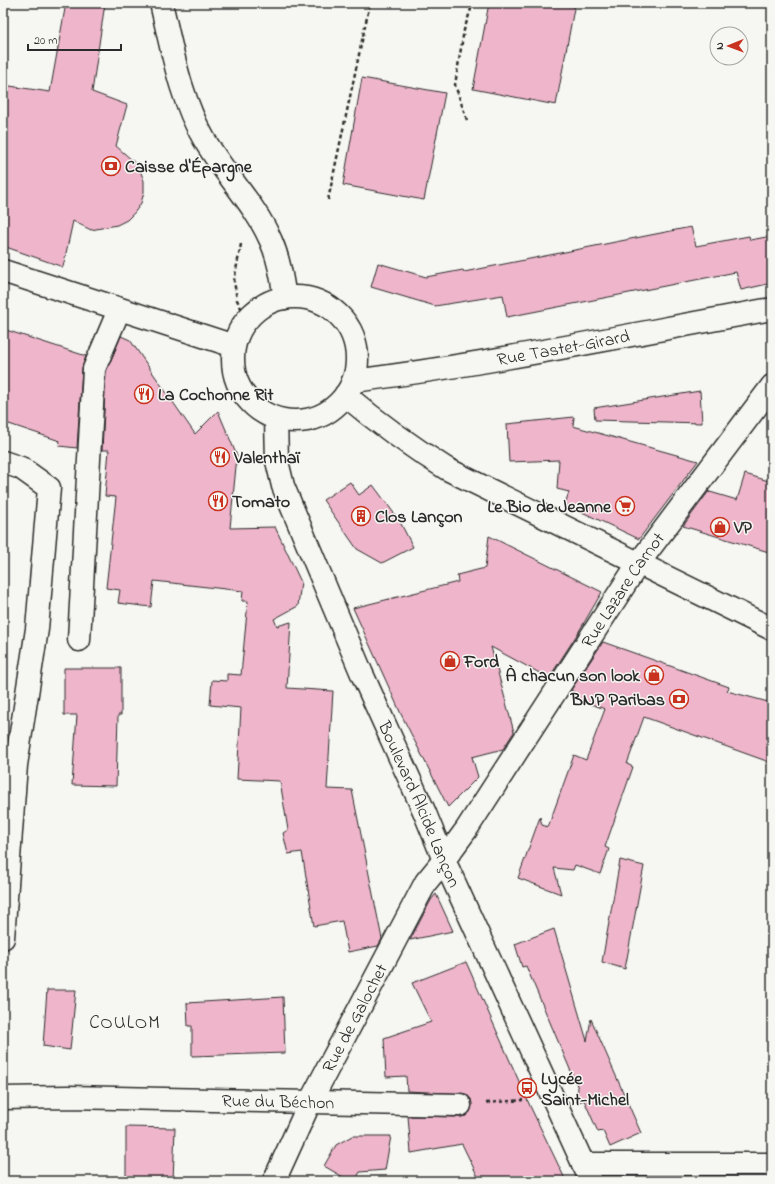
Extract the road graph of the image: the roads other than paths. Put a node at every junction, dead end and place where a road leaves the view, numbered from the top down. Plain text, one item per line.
1 (161, 3) edge
2 (3, 271) edge
3 (285, 298) junction
4 (772, 309) edge
5 (119, 310) junction
6 (234, 346) junction
7 (772, 386) edge
8 (349, 388) junction
9 (276, 419) junction
10 (3, 462) edge
11 (638, 564) junction
12 (772, 629) edge
13 (78, 640) dead end
14 (444, 860) junction
15 (3, 938) edge
16 (3, 1098) edge
17 (310, 1102) junction
18 (460, 1105) road end
19 (772, 1164) edge
20 (587, 1173) edge
21 (274, 1181) edge

1 - 3 street
2 - 5 street
3 - 6 street
3 - 8 street
4 - 8 street, Rue Tastet-Girard
5 - 6 street
5 - 13 street
6 - 9 street
7 - 11 street, Rue Lazare Carnot
8 - 9 street
8 - 11 street
9 - 14 street, Boulevard Alcide Lançon
10 - 15 street
11 - 12 street
11 - 14 street, Rue Lazare Carnot
14 - 17 street, Rue de Galochet
14 - 20 street, Boulevard Alcide Lançon
16 - 17 street, Rue du Béchon
17 - 18 street, Rue du Béchon
17 - 21 street, Rue de Galochet
19 - 20 street

